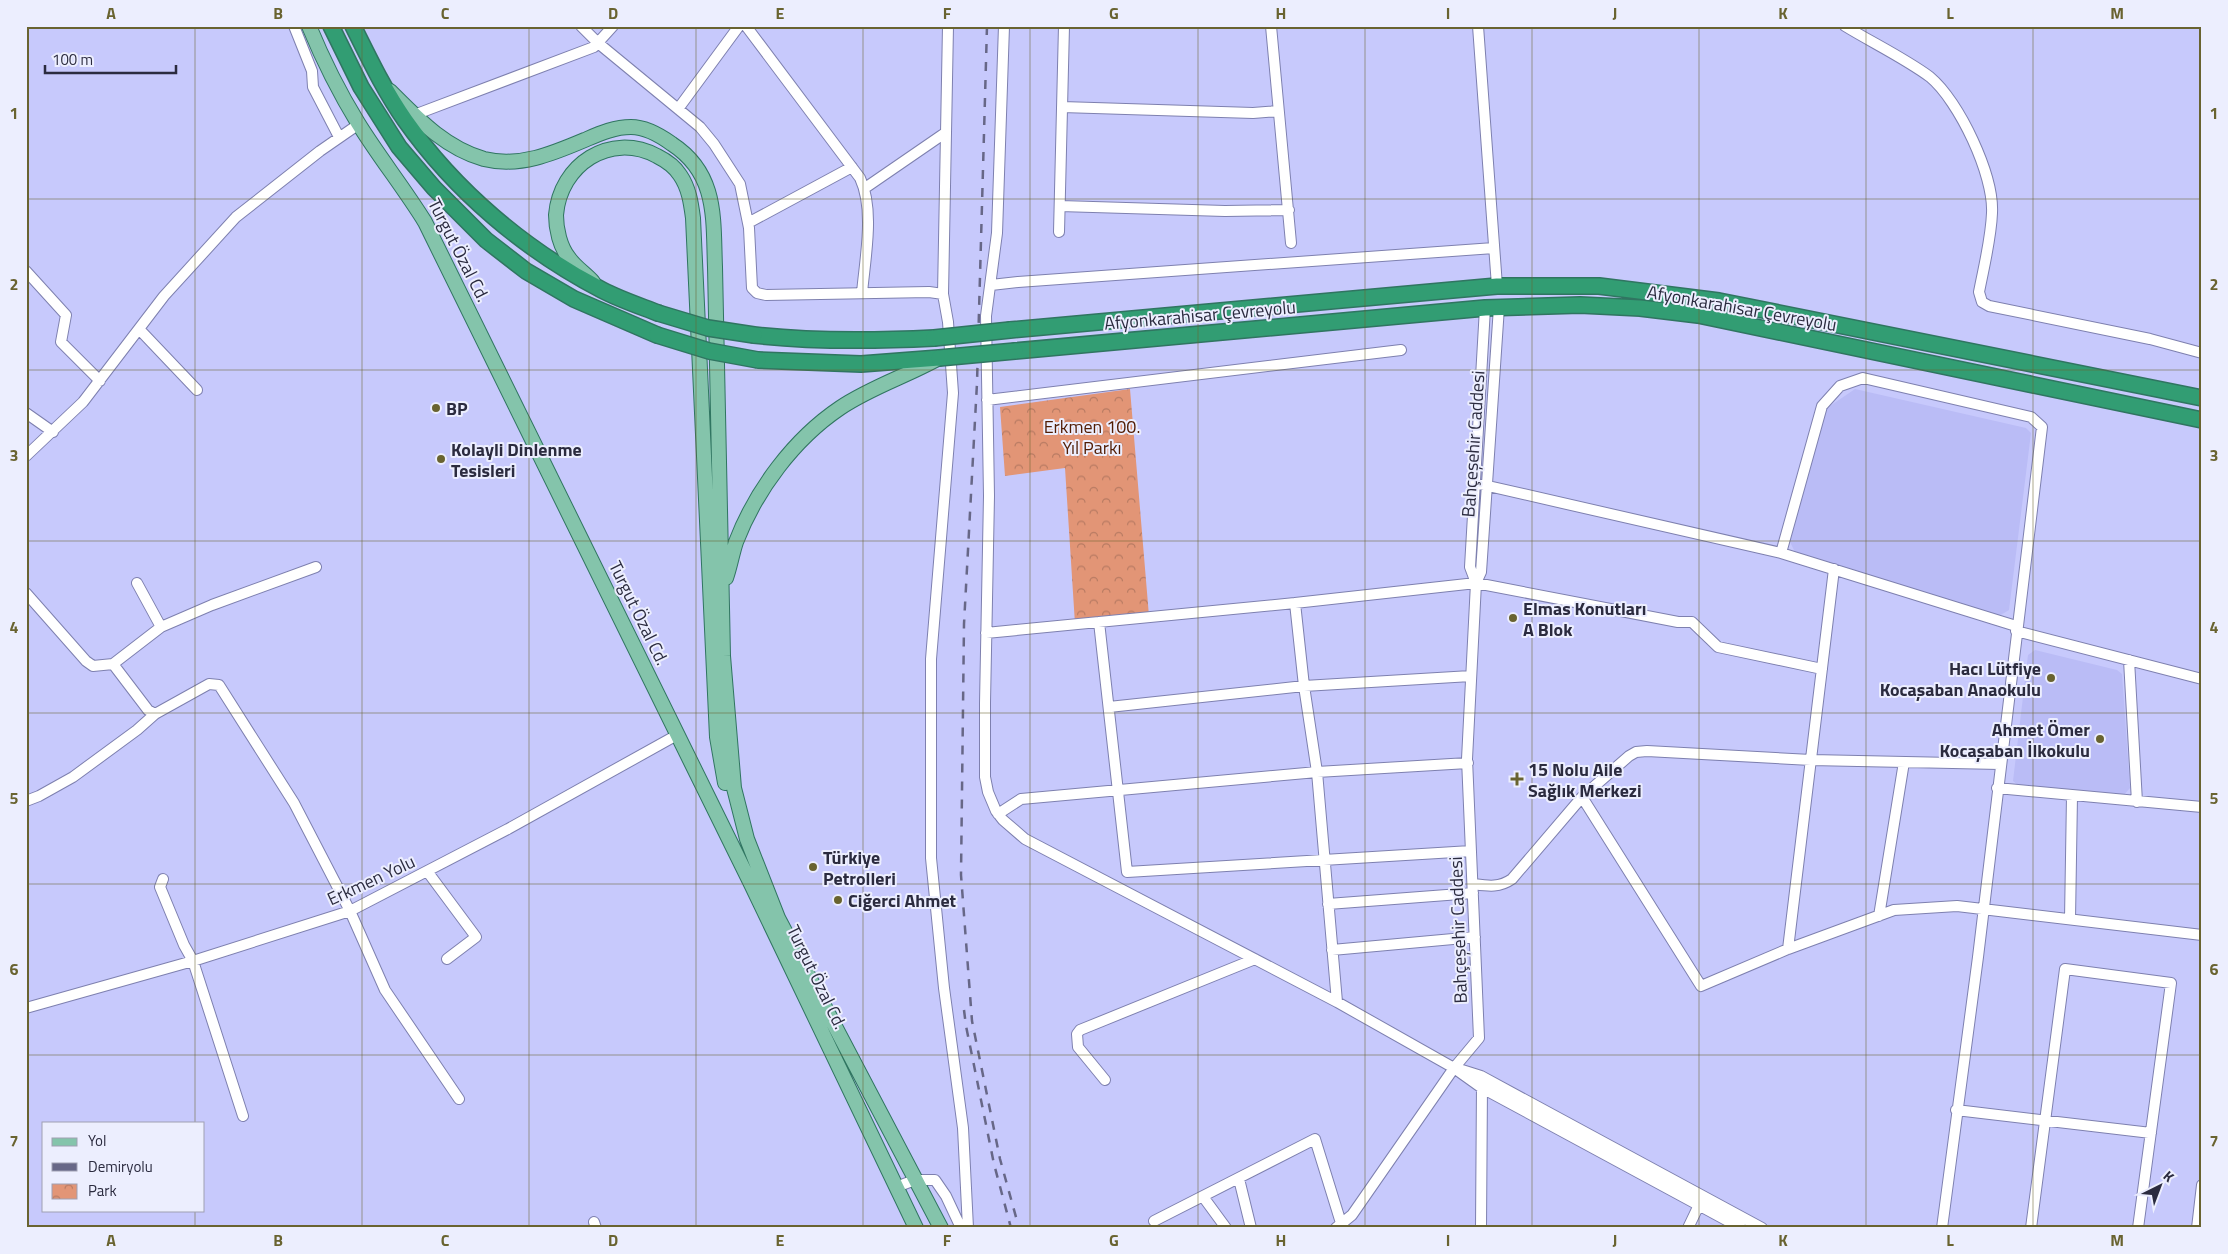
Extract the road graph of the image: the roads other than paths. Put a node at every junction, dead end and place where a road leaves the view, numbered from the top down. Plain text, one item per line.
1 (294, 26) edge
2 (309, 26) edge
3 (331, 26) edge
4 (353, 26) edge
5 (582, 26) edge
6 (613, 26) edge
7 (739, 26) edge
8 (746, 26) edge
9 (948, 26) edge
10 (1004, 26) edge
11 (1064, 26) edge
12 (1272, 26) edge
13 (1478, 26) edge
14 (1845, 26) edge
15 (598, 43) junction
16 (379, 79) junction
17 (1062, 108) junction
18 (678, 109) junction
19 (1278, 111) junction
20 (414, 114) junction
21 (359, 124) junction
22 (945, 133) junction
23 (339, 137) junction
24 (852, 166) junction
25 (865, 188) junction
26 (1060, 206) junction
27 (1289, 210) junction
28 (748, 223) junction
29 (1059, 232) dead end
30 (1291, 242) dead end
31 (1494, 248) junction
32 (26, 271) edge
33 (990, 285) junction
34 (1496, 286) junction
35 (603, 291) junction
36 (862, 294) junction
37 (943, 294) junction
38 (1492, 308) junction
39 (140, 329) junction
40 (1401, 350) dead end
41 (2201, 353) edge
42 (939, 358) junction
43 (100, 381) junction
44 (197, 390) dead end
45 (2202, 398) edge
46 (987, 400) junction
47 (26, 413) edge
48 (2202, 420) edge
49 (53, 432) junction
50 (26, 456) edge
51 (1475, 483) junction
52 (1487, 486) junction
53 (1781, 553) junction
54 (316, 567) dead end
55 (1834, 569) junction
56 (137, 583) dead end
57 (1476, 583) junction
58 (721, 591) junction
59 (26, 593) edge
60 (1296, 603) junction
61 (1099, 622) junction
62 (161, 627) junction
63 (2016, 628) junction
64 (986, 633) junction
65 (2129, 660) junction
66 (113, 664) junction
67 (1822, 669) junction
68 (1471, 676) junction
69 (2202, 679) edge
70 (1304, 686) junction
71 (1109, 706) junction
72 (155, 714) junction
73 (678, 735) junction
74 (1811, 760) junction
75 (1904, 762) junction
76 (1468, 763) junction
77 (2000, 764) junction
78 (1317, 772) junction
79 (1997, 788) junction
80 (1118, 791) junction
81 (1582, 796) junction
82 (2072, 796) junction
83 (26, 801) edge
84 (2137, 802) junction
85 (2202, 807) edge
86 (998, 814) junction
87 (1471, 851) junction
88 (1324, 860) junction
89 (428, 871) junction
90 (163, 879) dead end
91 (757, 884) junction
92 (1473, 889) junction
93 (1328, 904) junction
94 (1983, 908) junction
95 (350, 911) junction
96 (1879, 916) junction
97 (2070, 919) junction
98 (2202, 935) edge
99 (1475, 937) junction
100 (1788, 949) junction
101 (1332, 950) junction
102 (447, 958) dead end
103 (1255, 959) junction
104 (193, 961) junction
105 (1337, 1002) junction
106 (26, 1008) edge
107 (1454, 1068) junction
108 (1481, 1076) junction
109 (1105, 1080) dead end
110 (1482, 1088) junction
111 (459, 1099) dead end
112 (1956, 1110) junction
113 (243, 1116) dead end
114 (2044, 1121) junction
115 (2152, 1133) junction
116 (1240, 1179) junction
117 (915, 1180) junction
118 (896, 1187) junction
119 (2202, 1189) edge
120 (1204, 1198) junction
121 (1699, 1205) junction
122 (1154, 1221) dead end
123 (1339, 1226) edge
124 (916, 1228) edge
125 (941, 1228) edge
126 (962, 1228) edge
127 (968, 1228) edge
128 (1226, 1228) edge
129 (1251, 1228) edge
130 (1481, 1228) edge
131 (1688, 1228) edge
132 (1741, 1228) edge
133 (1762, 1228) edge
134 (1942, 1228) edge
135 (2031, 1228) edge
136 (2138, 1228) edge
137 (2197, 1228) edge

1 - 23 street
2 - 21 main road, Turgut Özal Cd.
3 - 42 highway, Afyonkarahisar Çevreyolu, bridge
4 - 16 highway, Afyonkarahisar Çevreyolu
5 - 15 street
6 - 15 street
7 - 18 street
8 - 24 street
9 - 22 street
10 - 33 street
11 - 17 street
12 - 19 street
13 - 31 street
14 - 41 street
15 - 18 street
15 - 20 street
16 - 20 main road
16 - 35 highway, Afyonkarahisar Çevreyolu
17 - 19 street
17 - 26 street
18 - 28 street
19 - 27 street
20 - 58 main road
21 - 23 street
21 - 73 main road, Turgut Özal Cd.
22 - 25 street
22 - 37 street
23 - 39 street
24 - 25 street
24 - 28 street
25 - 36 street
26 - 27 street
26 - 29 street
27 - 30 street
28 - 36 street
31 - 33 street
31 - 34 street
32 - 43 street
33 - 46 street
34 - 35 highway, Afyonkarahisar Çevreyolu, bridge
34 - 45 highway, Afyonkarahisar Çevreyolu
35 - 91 main road
36 - 37 street
37 - 127 street
38 - 42 highway, Afyonkarahisar Çevreyolu, bridge
38 - 48 highway, Afyonkarahisar Çevreyolu
38 - 51 street, Bahçeşehir Caddesi
38 - 52 street, Bahçeşehir Caddesi
39 - 43 street
39 - 44 street
40 - 46 street
42 - 58 main road
43 - 49 street
46 - 64 street
47 - 49 street
49 - 50 street
51 - 52 street
51 - 57 street, Bahçeşehir Caddesi
52 - 53 street
52 - 57 street, Bahçeşehir Caddesi
53 - 55 street
53 - 63 street
54 - 62 street
55 - 63 street
55 - 67 street
56 - 62 street
57 - 60 street
57 - 67 street
57 - 68 street, Bahçeşehir Caddesi
58 - 91 main road
59 - 66 street
60 - 61 street
60 - 70 street
61 - 64 street
61 - 71 street
62 - 66 street
63 - 65 street
63 - 77 street
64 - 86 street
65 - 69 street
65 - 84 street
66 - 72 street
67 - 74 street
68 - 70 street
68 - 76 street, Bahçeşehir Caddesi
70 - 71 street
70 - 78 street
71 - 80 street
72 - 83 street
72 - 95 street
73 - 89 street, Erkmen Yolu
73 - 91 main road, Turgut Özal Cd.
74 - 75 street
74 - 81 street
74 - 100 street
75 - 77 street
75 - 96 street
76 - 78 street
76 - 87 street, Bahçeşehir Caddesi
77 - 79 street
78 - 80 street
78 - 88 street
79 - 82 street
79 - 94 street
80 - 86 street
80 - 88 street
81 - 92 street
81 - 100 street
82 - 84 street
82 - 97 street
84 - 85 street
86 - 103 street
87 - 88 street
87 - 92 street, Bahçeşehir Caddesi
88 - 93 street
89 - 95 street, Erkmen Yolu
89 - 102 street
90 - 104 street
91 - 117 main road, Turgut Özal Cd.
91 - 118 main road, Turgut Özal Cd.
92 - 93 street
92 - 99 street, Bahçeşehir Caddesi
93 - 101 street
94 - 96 street
94 - 97 street
94 - 112 street
95 - 104 street, Erkmen Yolu
95 - 111 street
96 - 100 street
97 - 98 street
99 - 101 street
99 - 107 street, Bahçeşehir Caddesi
101 - 105 street
103 - 105 street
103 - 109 street
104 - 106 street, Erkmen Yolu
104 - 113 street
105 - 107 street
107 - 108 street
107 - 110 street
107 - 123 street, Bahçeşehir Caddesi
108 - 110 street
108 - 133 street
110 - 121 street
110 - 130 street
112 - 114 street
112 - 134 street
114 - 115 street
114 - 115 street
114 - 135 street
115 - 136 street
116 - 120 street
116 - 123 street
116 - 129 street
117 - 118 street
117 - 125 main road, Turgut Özal Cd.
117 - 126 street
118 - 124 main road, Turgut Özal Cd.
119 - 137 street
120 - 122 street
120 - 128 street
121 - 131 street
121 - 132 street

